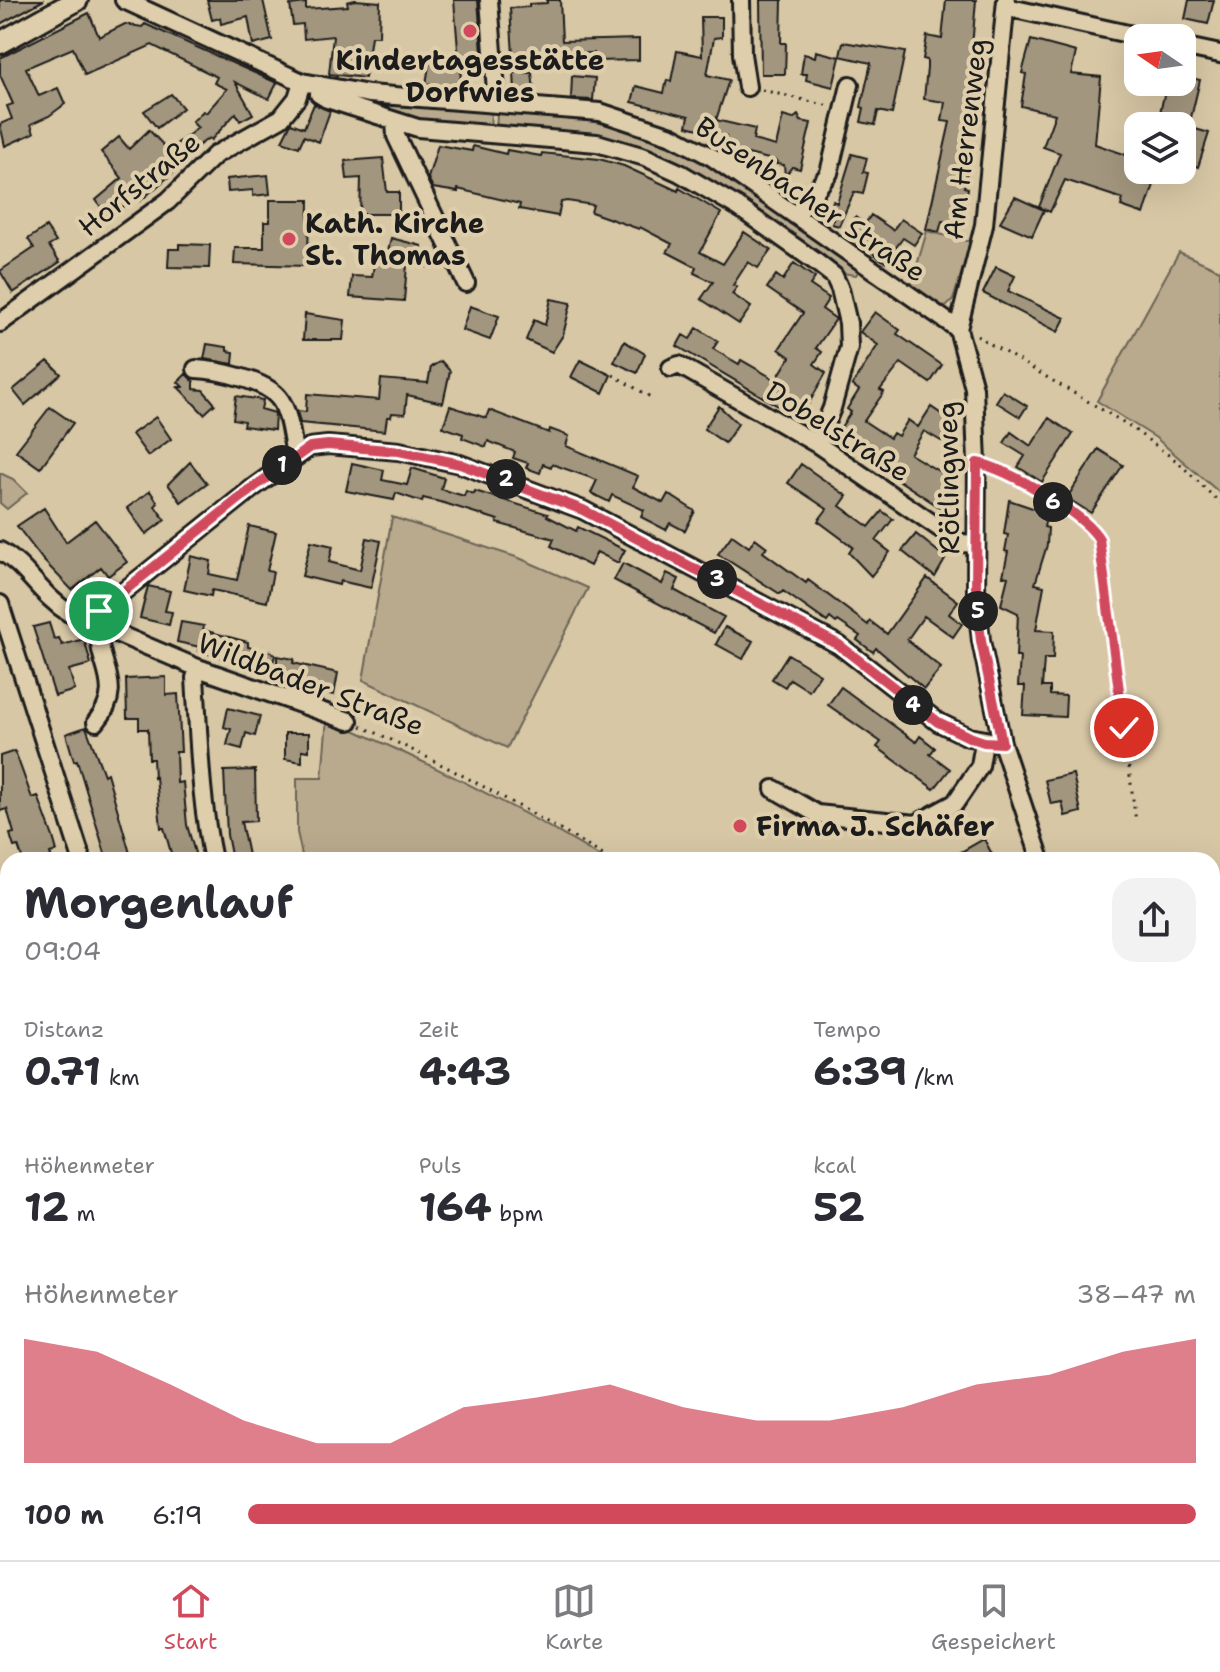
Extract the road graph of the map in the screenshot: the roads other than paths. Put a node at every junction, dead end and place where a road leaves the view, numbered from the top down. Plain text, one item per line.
1 (77, 0) edge
2 (124, 0) edge
3 (489, 0) edge
4 (741, 0) edge
5 (1006, 4) edge
6 (1124, 33) edge
7 (0, 43) edge
8 (1196, 49) edge
9 (1220, 54) edge
10 (302, 82) junction
11 (320, 85) junction
12 (850, 85) dead end
13 (747, 87) road end
14 (497, 104) junction
15 (395, 122) junction
16 (796, 216) junction
17 (466, 283) dead end
18 (0, 323) edge
19 (958, 329) junction
20 (671, 368) dead end
21 (196, 369) dead end
22 (817, 444) junction
23 (295, 456) junction
24 (975, 544) junction
25 (0, 551) edge
26 (0, 604) edge
27 (97, 625) junction
28 (198, 668) junction
29 (349, 721) road end
30 (96, 722) dead end
31 (984, 742) junction
32 (1002, 743) junction
33 (774, 789) dead end
34 (79, 852) edge
35 (211, 852) edge
36 (1038, 852) edge

1 - 7 main road
2 - 10 street, Busenbacher Straße
3 - 14 street
4 - 13 street
5 - 6 street
5 - 19 street, Am Herrenweg
8 - 9 street
10 - 11 street, Busenbacher Straße
10 - 18 street, Horfstraße
11 - 14 street, Busenbacher Straße
11 - 15 street
12 - 16 street
14 - 16 street, Busenbacher Straße
15 - 17 street
15 - 22 street
16 - 19 street, Busenbacher Straße
19 - 24 street, Rötlingweg
20 - 22 street, Dobelstraße
21 - 23 street
22 - 24 street, Dobelstraße
23 - 27 street
23 - 31 street
24 - 32 street, Rötlingweg
25 - 27 street, Wildbader Straße
26 - 34 street
27 - 28 street, Wildbader Straße
27 - 30 street
28 - 29 street, Wildbader Straße
28 - 35 street
31 - 32 street
31 - 33 street
32 - 36 street, Rötlingweg

